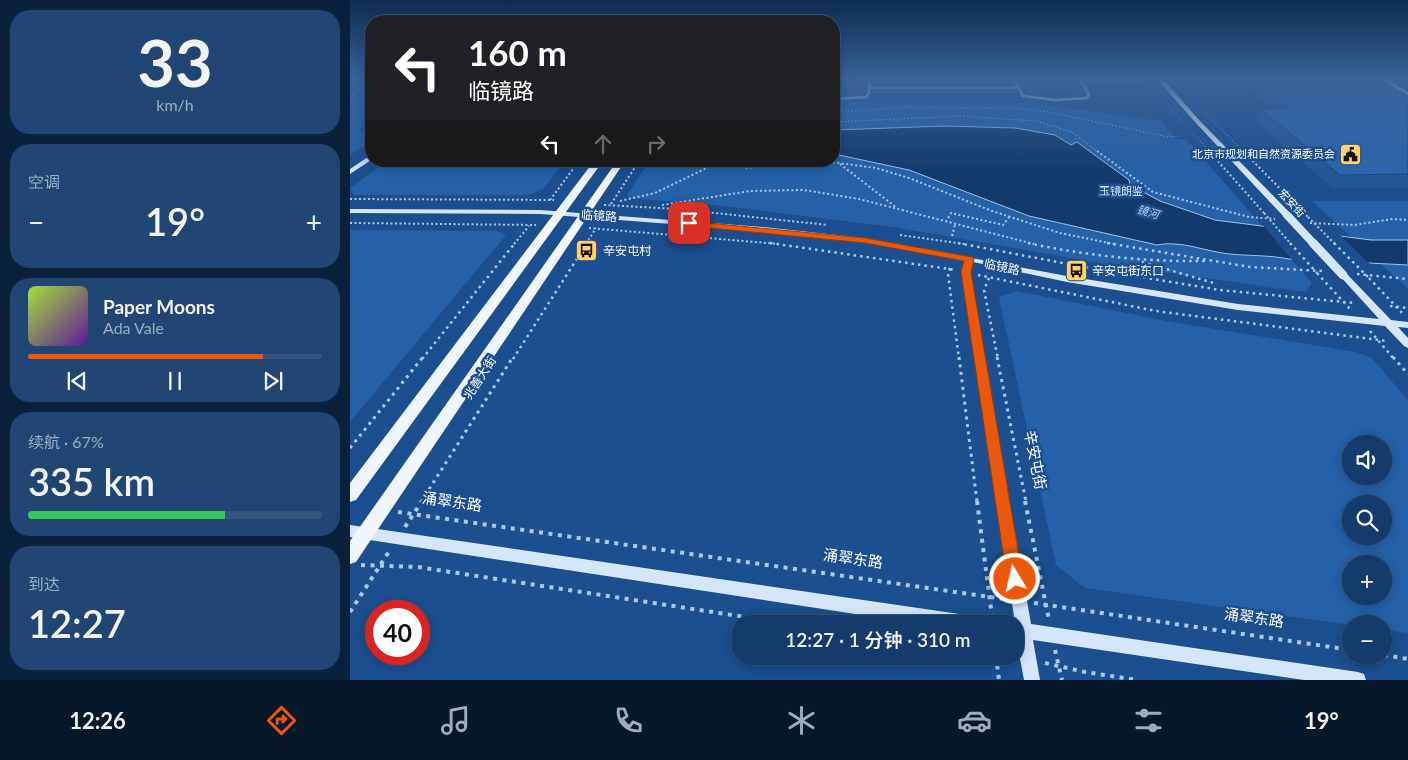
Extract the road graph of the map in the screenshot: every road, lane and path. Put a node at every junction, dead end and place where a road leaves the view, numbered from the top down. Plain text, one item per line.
1 (840, 110) edge
2 (879, 110) edge
3 (1027, 110) edge
4 (1171, 110) edge
5 (1186, 110) edge
6 (1202, 110) edge
7 (840, 122) edge
8 (1183, 123) dead end
9 (1190, 130) dead end
10 (1179, 136) dead end
11 (365, 161) edge
12 (840, 163) edge
13 (840, 164) edge
14 (574, 167) edge
15 (595, 167) edge
16 (618, 167) edge
17 (634, 167) edge
18 (709, 167) edge
19 (732, 167) edge
20 (753, 167) edge
21 (350, 172) edge
22 (620, 201) dead end
23 (662, 205) dead end
24 (901, 210) junction
25 (350, 211) edge
26 (540, 212) junction
27 (561, 213) junction
28 (584, 215) junction
29 (1010, 216) junction
30 (603, 217) junction
31 (1278, 220) dead end
32 (1408, 220) edge
33 (946, 222) junction
34 (1306, 222) dead end
35 (350, 223) edge
36 (530, 225) junction
37 (956, 225) junction
38 (552, 226) junction
39 (575, 227) junction
40 (595, 228) junction
41 (952, 236) dead end
42 (959, 243) dead end
43 (1002, 250) dead end
44 (954, 256) junction
45 (969, 259) junction
46 (1130, 260) junction
47 (1214, 261) junction
48 (995, 266) junction
49 (949, 269) junction
50 (1324, 271) dead end
51 (966, 272) junction
52 (1317, 273) dead end
53 (1353, 274) dead end
54 (989, 278) junction
55 (1408, 279) edge
56 (1217, 284) dead end
57 (1408, 318) edge
58 (1388, 323) junction
59 (1408, 325) edge
60 (1407, 344) edge
61 (350, 448) edge
62 (350, 496) edge
63 (381, 510) junction
64 (412, 514) junction
65 (358, 532) edge
66 (398, 537) junction
67 (355, 560) edge
68 (379, 566) junction
69 (989, 596) junction
70 (1019, 601) junction
71 (1046, 605) junction
72 (350, 612) edge
73 (732, 615) edge
74 (914, 615) edge
75 (991, 615) edge
76 (1019, 615) edge
77 (1024, 631) edge
78 (1052, 635) junction
79 (1024, 644) edge
80 (1342, 649) edge
81 (1392, 656) edge
82 (1028, 659) junction
83 (1408, 659) edge
84 (997, 665) edge
85 (1059, 666) junction
86 (999, 680) edge
87 (1032, 680) edge
88 (1062, 680) edge
89 (1137, 680) edge
90 (1358, 680) edge

1 - 2 path
3 - 10 path
4 - 8 path
5 - 58 street, 宏安街, bridge
6 - 57 path, 宏安街, bridge
7 - 31 path
9 - 52 path, bridge
11 - 21 street
12 - 29 path
13 - 24 path
14 - 26 path
15 - 27 main road
16 - 28 main road, 兆善大街
17 - 30 path, 兆善大街
18 - 22 path
19 - 20 path
23 - 24 path
24 - 33 path
25 - 26 street, 临镜路
26 - 27 street, 临镜路
26 - 36 path
27 - 28 street, 临镜路
27 - 38 main road
28 - 30 street, 临镜路
28 - 39 main road, 兆善大街
29 - 33 path
29 - 47 path
30 - 40 path, 兆善大街
30 - 44 street, 临镜路
32 - 34 path
33 - 37 path
35 - 36 path
36 - 38 path
36 - 61 path
37 - 41 path
37 - 46 path
38 - 62 main road
39 - 40 path, 临镜路
39 - 63 main road, 兆善大街
40 - 49 path, 临镜路
40 - 64 path, 兆善大街
42 - 44 path
43 - 48 path, 辛安屯街
44 - 45 street, 临镜路
44 - 49 path
45 - 48 street, 临镜路
45 - 51 street
46 - 47 path
46 - 56 path
47 - 50 path
48 - 54 path, 辛安屯街
48 - 58 street, 临镜路
49 - 51 path, 临镜路
49 - 69 path
51 - 54 path, 临镜路
51 - 70 street
53 - 55 path
54 - 60 path, 临镜路
54 - 71 path, 辛安屯街
58 - 59 street, 临镜路
58 - 60 street, 宏安街
63 - 64 path, 涌翠东路
63 - 65 main road, 兆善大街
64 - 66 path, 兆善大街
64 - 69 path, 涌翠东路
65 - 66 street
65 - 67 main road, 兆善大街
66 - 68 path, 兆善大街
66 - 74 street
67 - 68 path
68 - 72 path, 兆善大街
68 - 73 path
69 - 70 path, 涌翠东路
69 - 75 path
70 - 71 path, 涌翠东路
70 - 76 street
71 - 78 path, 辛安屯街
71 - 80 path, 涌翠东路
77 - 78 street
78 - 85 path, 辛安屯街
78 - 90 street
79 - 82 street
81 - 83 path
82 - 85 path
82 - 87 street
84 - 86 path
85 - 88 path, 辛安屯街
85 - 89 path

